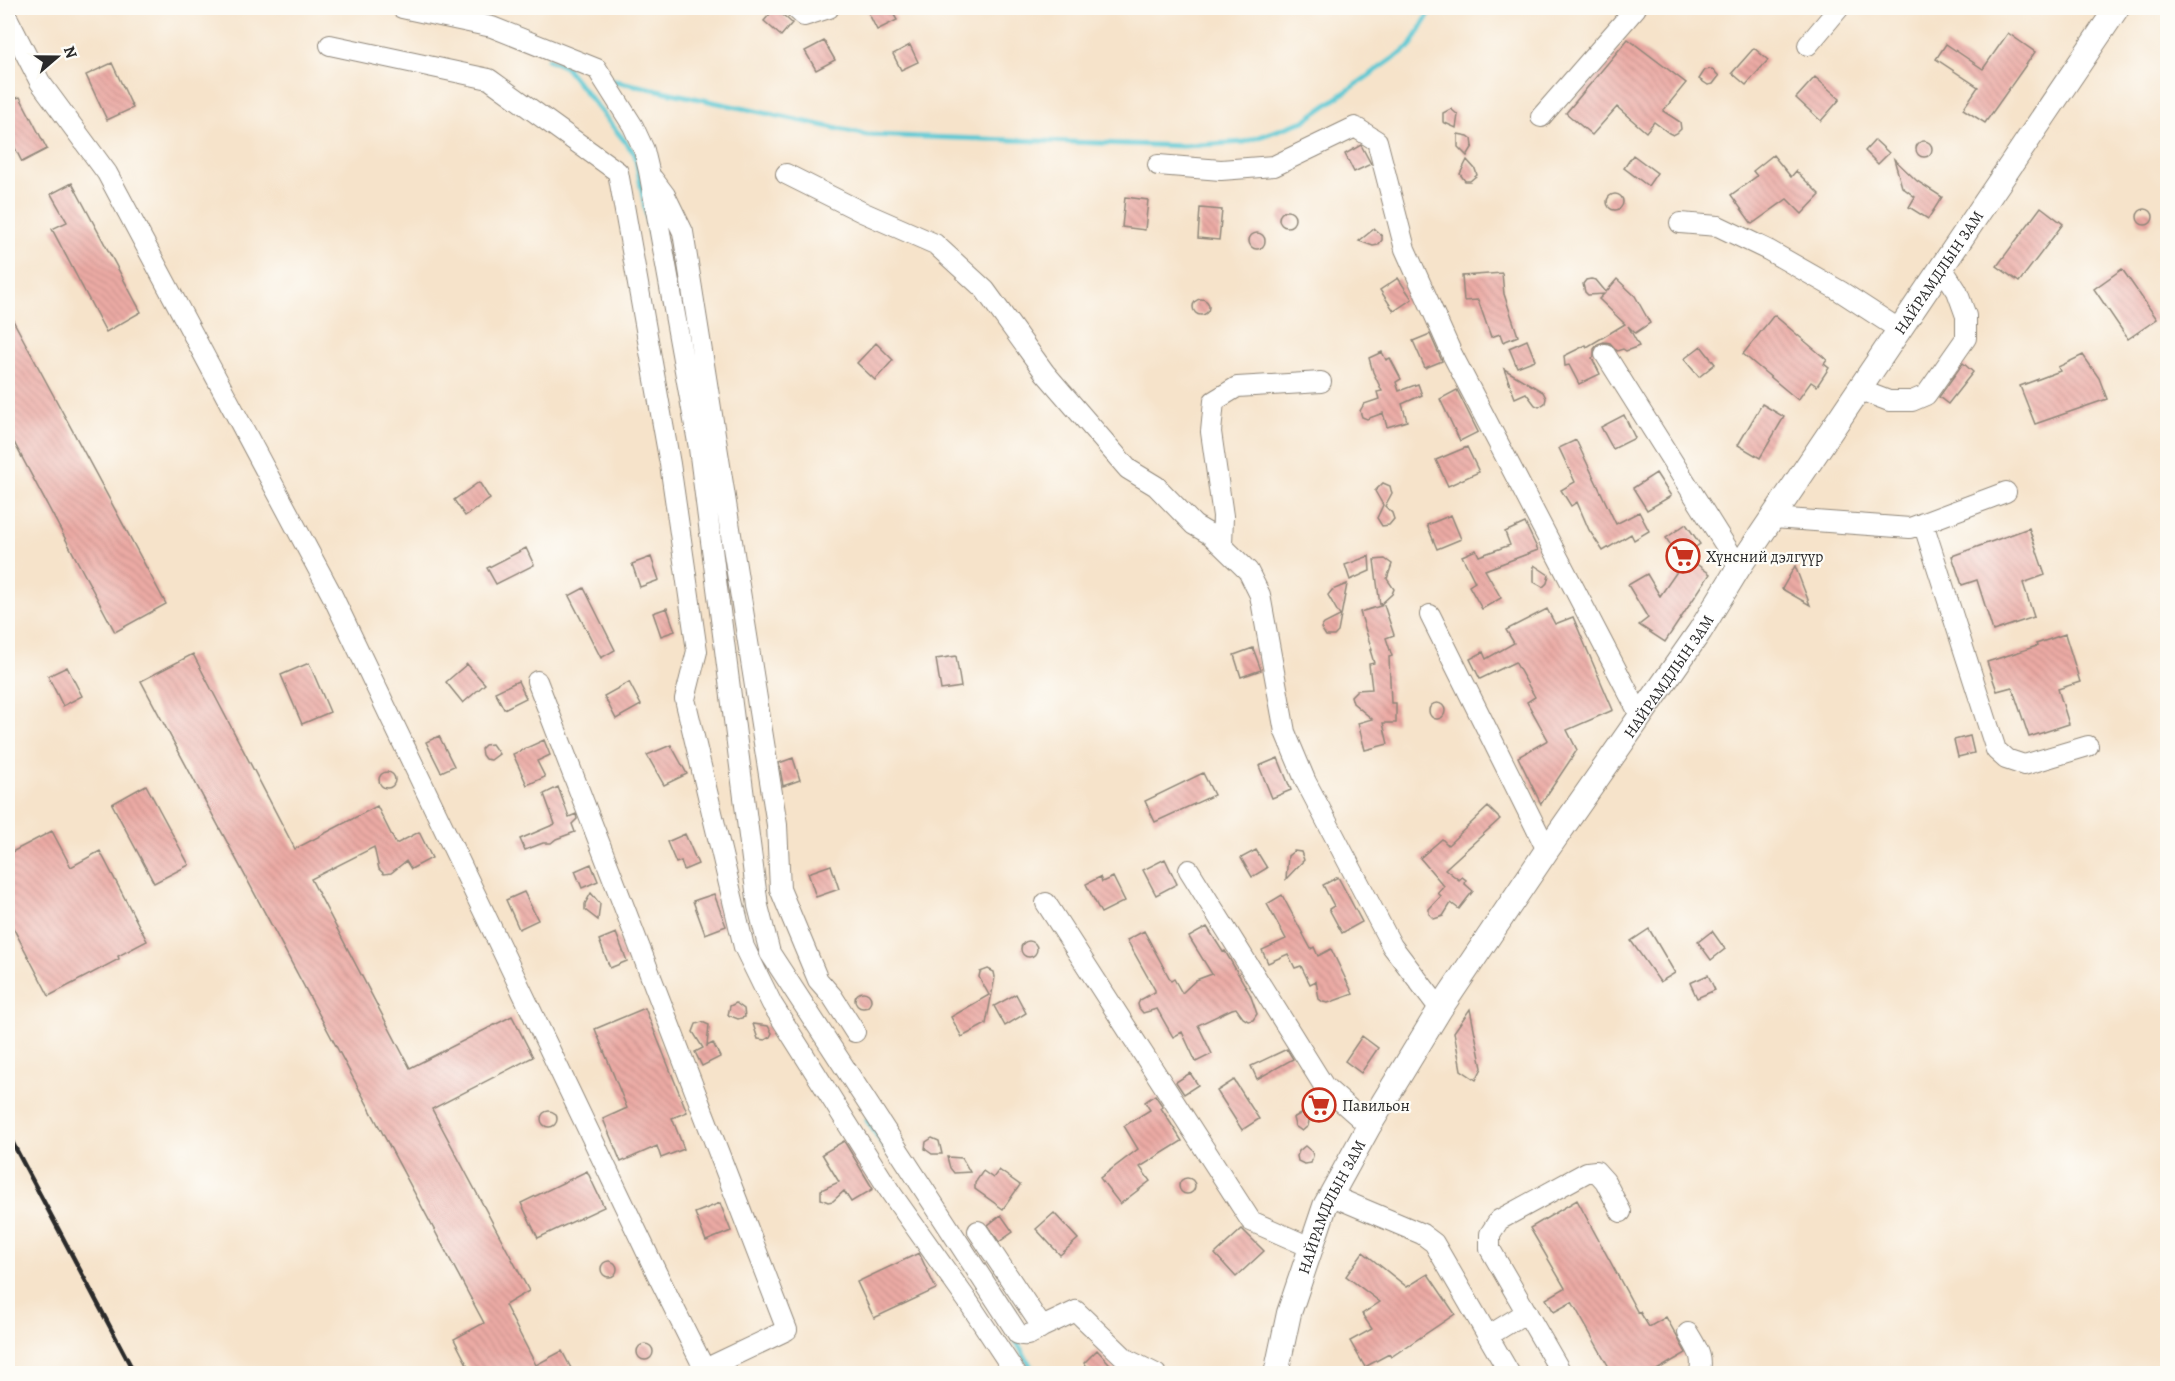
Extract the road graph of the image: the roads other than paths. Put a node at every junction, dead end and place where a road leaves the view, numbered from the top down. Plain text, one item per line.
1 (402, 8) edge
2 (795, 8) edge
3 (829, 8) edge
4 (1636, 8) edge
5 (1839, 8) edge
6 (2117, 8) edge
7 (8, 20) edge
8 (330, 45) dead end
9 (1808, 45) dead end
10 (1542, 117) dead end
11 (1158, 165) dead end
12 (649, 171) junction
13 (786, 174) dead end
14 (1680, 222) dead end
15 (1942, 268) junction
16 (1900, 330) junction
17 (1605, 354) dead end
18 (1321, 382) dead end
19 (1860, 390) junction
20 (2006, 492) dead end
21 (1774, 518) junction
22 (1923, 523) junction
23 (1222, 545) junction
24 (1739, 567) junction
25 (1430, 615) dead end
26 (537, 681) dead end
27 (1641, 717) junction
28 (2088, 746) dead end
29 (1547, 850) junction
30 (1189, 870) dead end
31 (1046, 903) dead end
32 (1440, 1009) junction
33 (855, 1032) dead end
34 (1369, 1126) junction
35 (1330, 1195) junction
36 (1621, 1212) dead end
37 (978, 1231) dead end
38 (1310, 1247) junction
39 (1527, 1312) junction
40 (1042, 1327) junction
41 (1688, 1333) dead end
42 (1488, 1336) junction
43 (706, 1371) edge
44 (1016, 1374) edge
45 (1156, 1374) edge
46 (1276, 1374) edge
47 (1510, 1374) edge
48 (1562, 1374) edge
49 (1699, 1374) edge

1 - 12 street
2 - 3 street
4 - 10 street
5 - 9 street
6 - 15 main road, НАЙРАМДЛЫН ЗАМ
7 - 43 street
8 - 44 street
11 - 27 street
12 - 33 street
12 - 40 street
13 - 23 street
14 - 16 street
15 - 16 main road, НАЙРАМДЛЫН ЗАМ
15 - 19 street
16 - 19 main road, НАЙРАМДЛЫН ЗАМ
17 - 24 street
18 - 23 street
19 - 21 main road, НАЙРАМДЛЫН ЗАМ
20 - 22 street
21 - 22 street
21 - 24 main road, НАЙРАМДЛЫН ЗАМ
22 - 28 street
23 - 32 street
24 - 27 main road, НАЙРАМДЛЫН ЗАМ
25 - 29 street
26 - 43 street
27 - 29 main road, НАЙРАМДЛЫН ЗАМ
29 - 32 main road, НАЙРАМДЛЫН ЗАМ
30 - 34 street
31 - 38 street
32 - 34 main road, НАЙРАМДЛЫН ЗАМ
34 - 35 main road, НАЙРАМДЛЫН ЗАМ
35 - 38 main road, НАЙРАМДЛЫН ЗАМ
35 - 42 street
36 - 39 street
37 - 40 street
38 - 46 main road, НАЙРАМДЛЫН ЗАМ
39 - 42 street
39 - 48 street
40 - 45 street
41 - 49 street
42 - 47 street

